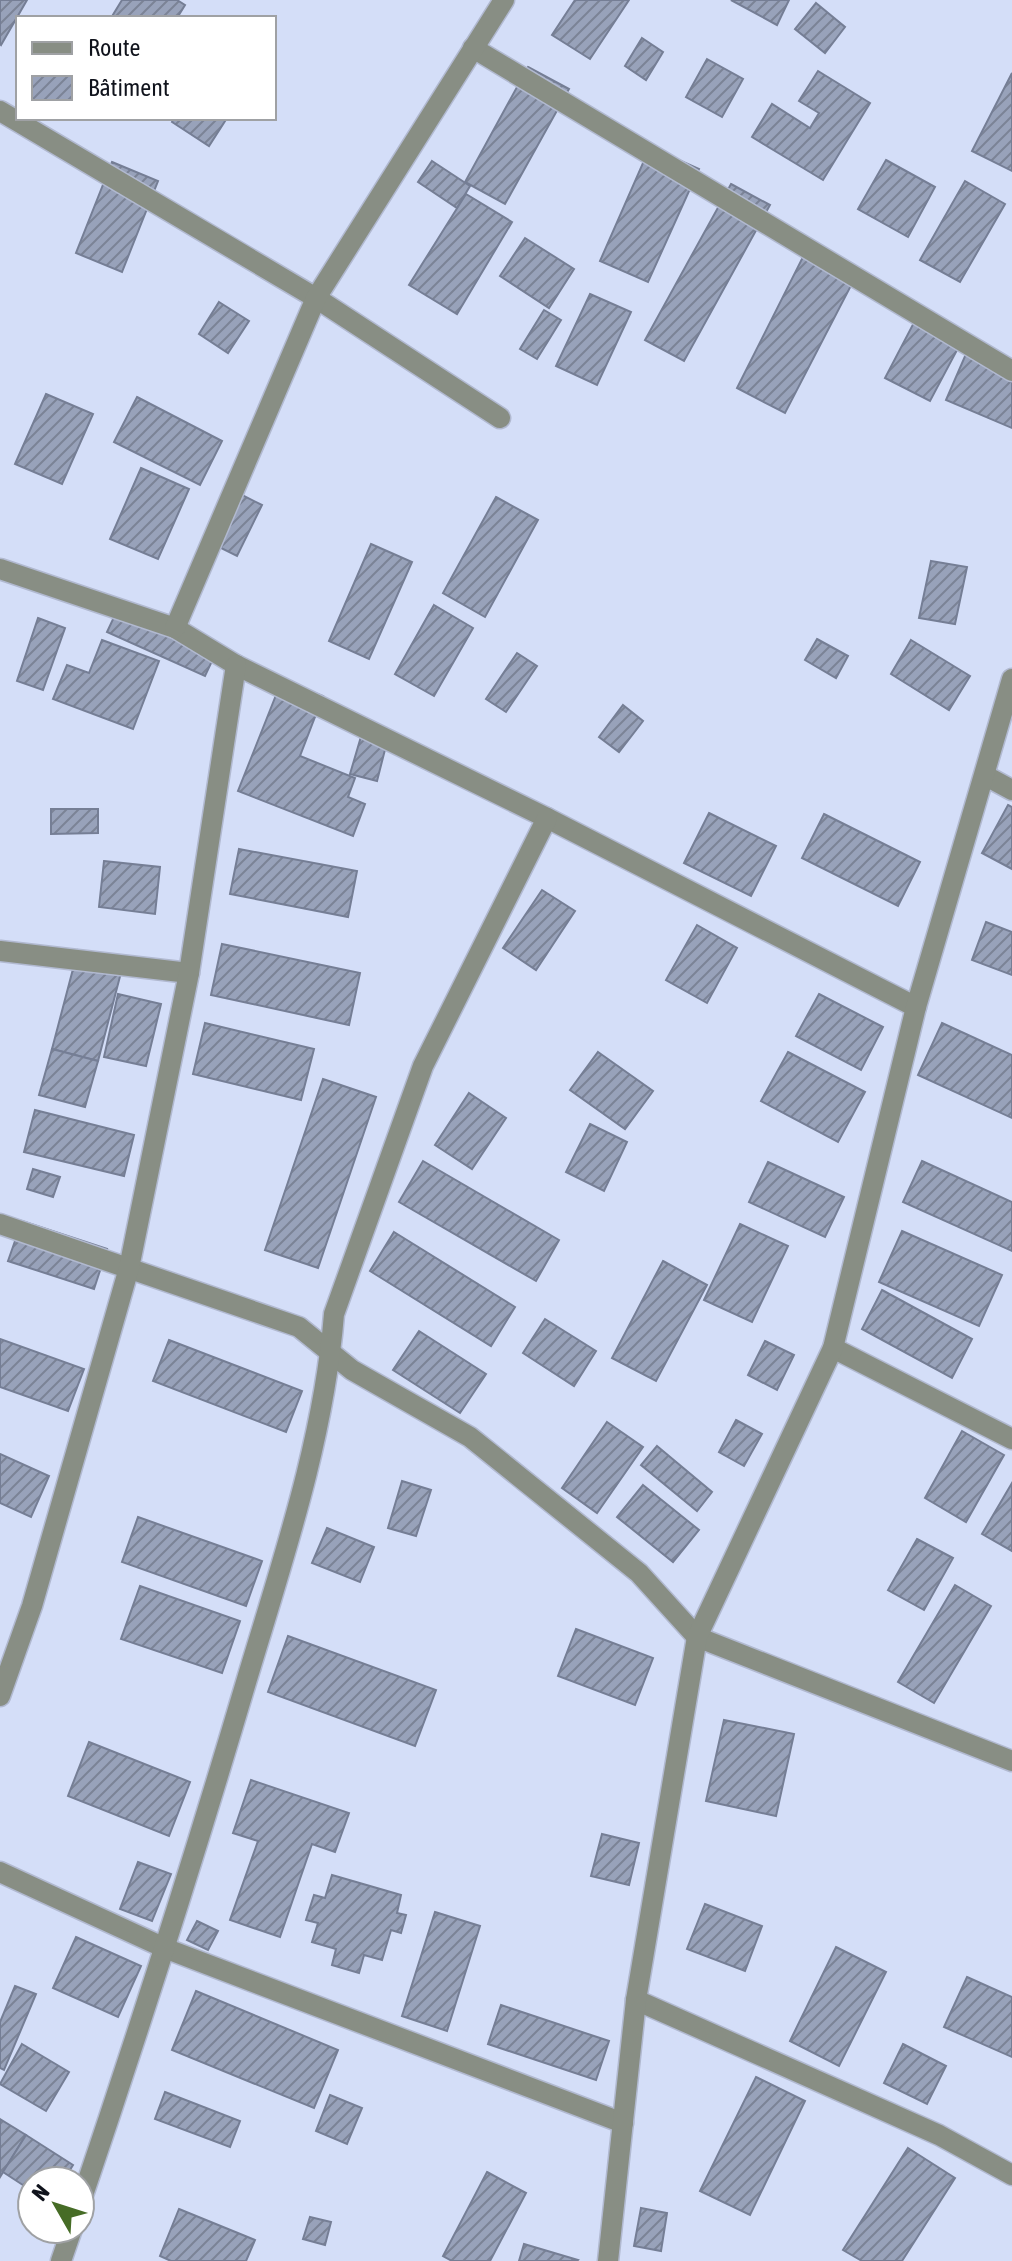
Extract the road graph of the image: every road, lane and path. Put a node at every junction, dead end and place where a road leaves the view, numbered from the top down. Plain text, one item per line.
1 (504, 0) edge
2 (473, 48) junction
3 (0, 111) edge
4 (316, 298) junction
5 (1012, 371) edge
6 (500, 418) dead end
7 (0, 569) edge
8 (175, 628) junction
9 (236, 665) junction
10 (1012, 679) edge
11 (986, 776) junction
12 (1012, 790) edge
13 (547, 818) junction
14 (0, 951) edge
15 (189, 973) junction
16 (916, 1007) junction
17 (0, 1224) edge
18 (129, 1268) junction
19 (833, 1348) junction
20 (331, 1353) junction
21 (1012, 1439) edge
22 (697, 1637) junction
23 (0, 1696) edge
24 (1012, 1761) edge
25 (0, 1872) edge
26 (167, 1949) junction
27 (636, 2000) junction
28 (623, 2123) junction
29 (93, 2165) edge
30 (1012, 2175) edge
31 (608, 2261) edge

1 - 2 street
2 - 4 street
2 - 5 street
3 - 4 street
4 - 6 street
4 - 8 street
7 - 8 street
8 - 9 street
9 - 13 street
9 - 15 street
10 - 11 street
11 - 12 street
11 - 16 street
13 - 16 street
13 - 20 street
14 - 15 street
15 - 18 street
16 - 19 street
17 - 18 street
18 - 20 street
18 - 23 street
19 - 21 street
19 - 22 street
20 - 22 street
20 - 26 street
22 - 24 street
22 - 27 street
25 - 26 street
26 - 28 street
26 - 29 street
27 - 28 street
27 - 30 street
28 - 31 street

